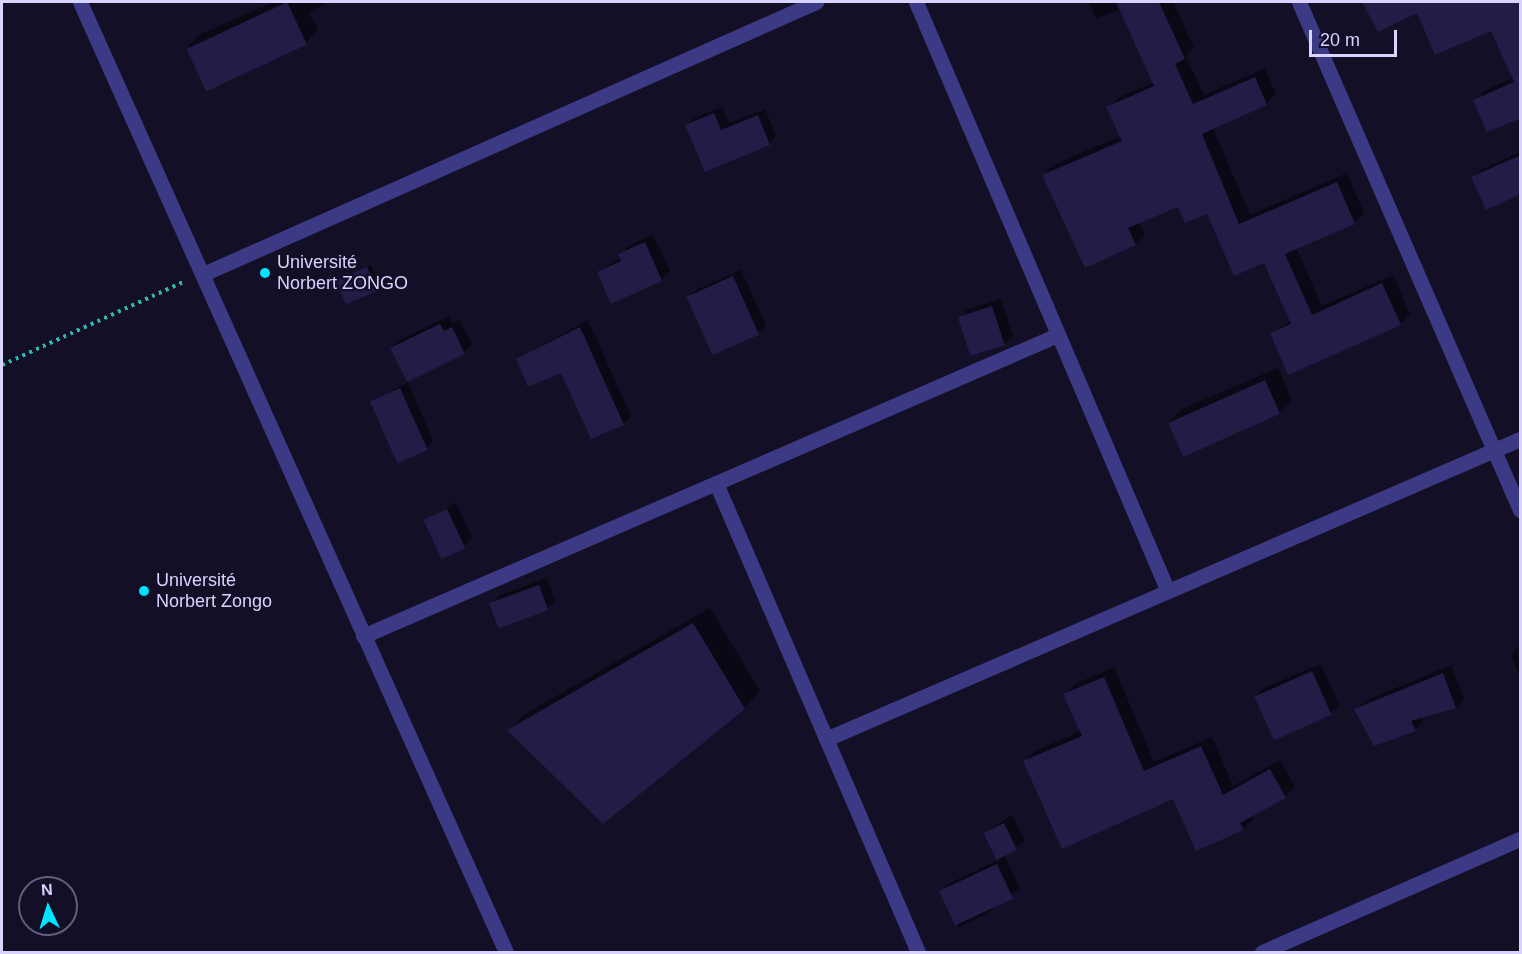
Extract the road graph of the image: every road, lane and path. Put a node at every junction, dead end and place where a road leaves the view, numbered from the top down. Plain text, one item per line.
1 (80, 2) edge
2 (816, 2) edge
3 (916, 2) edge
4 (1299, 2) edge
5 (203, 274) junction
6 (1055, 336) junction
7 (2, 364) edge
8 (1521, 439) edge
9 (1494, 450) junction
10 (716, 483) junction
11 (1521, 510) edge
12 (1167, 589) junction
13 (363, 636) junction
14 (826, 739) junction
15 (1521, 839) edge
16 (506, 952) edge
17 (918, 952) edge
18 (1262, 952) edge

1 - 5 street
2 - 5 street
3 - 6 street
4 - 9 street
5 - 7 path
5 - 13 street
6 - 10 street
6 - 12 street
8 - 9 street
9 - 11 street
9 - 12 street
10 - 13 street
10 - 14 street
12 - 14 street
13 - 16 street
14 - 17 street
15 - 18 street

